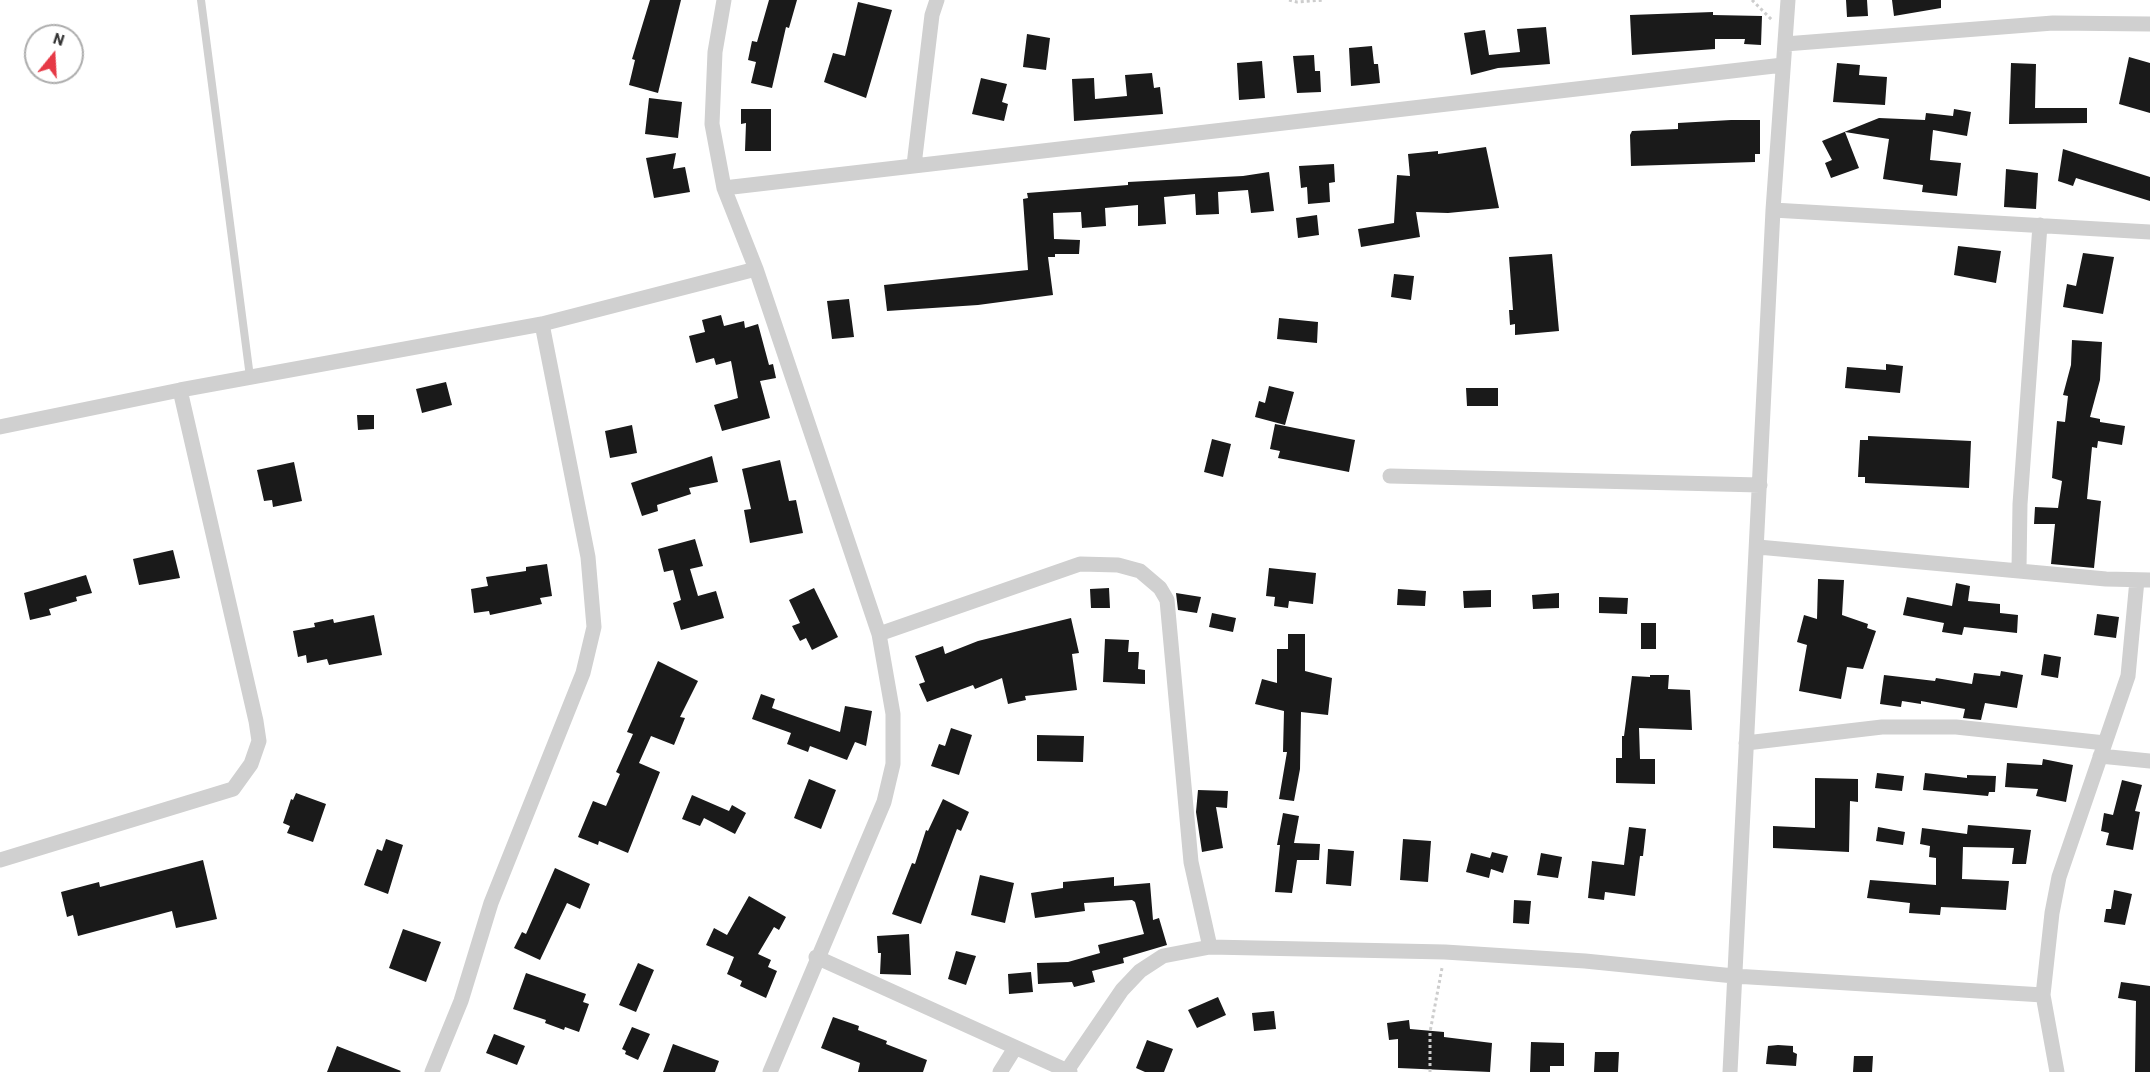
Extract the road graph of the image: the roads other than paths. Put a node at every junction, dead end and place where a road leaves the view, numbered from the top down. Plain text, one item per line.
1 (201, 0) edge
2 (724, 0) edge
3 (936, 0) edge
4 (1788, 0) edge
5 (2150, 24) edge
6 (1785, 44) junction
7 (1783, 65) junction
8 (914, 165) junction
9 (724, 188) junction
10 (1773, 210) junction
11 (2040, 225) junction
12 (2150, 232) edge
13 (756, 268) junction
14 (542, 324) junction
15 (250, 377) junction
16 (180, 390) junction
17 (0, 427) edge
18 (1390, 476) dead end
19 (1760, 485) junction
20 (1758, 547) junction
21 (2019, 569) junction
22 (2144, 580) edge
23 (879, 634) junction
24 (1746, 743) junction
25 (2102, 749) junction
26 (2150, 761) edge
27 (0, 860) edge
28 (1210, 947) junction
29 (816, 957) junction
30 (1734, 976) junction
31 (2043, 995) junction
32 (1015, 1048) junction
33 (1069, 1070) edge
34 (432, 1072) edge
35 (770, 1072) edge
36 (1000, 1072) edge
37 (1730, 1072) edge
38 (2057, 1072) edge

1 - 15 lane
2 - 9 street
3 - 8 street
4 - 6 street
5 - 6 street
6 - 7 street
7 - 8 street
7 - 10 street
8 - 9 street
9 - 13 street
10 - 11 street
10 - 19 street
11 - 12 street
11 - 21 street
13 - 14 street
13 - 23 street
14 - 15 street
14 - 34 street
15 - 16 street
16 - 17 street
16 - 27 street
18 - 19 street
19 - 20 street
20 - 21 street
20 - 24 street
21 - 22 street
22 - 25 street
23 - 28 street
23 - 29 street
24 - 25 street
24 - 30 street
25 - 26 street
25 - 31 street
28 - 30 street
28 - 33 street
29 - 32 street
29 - 35 street
30 - 31 street
30 - 37 street
31 - 38 street
32 - 33 street
32 - 36 street

